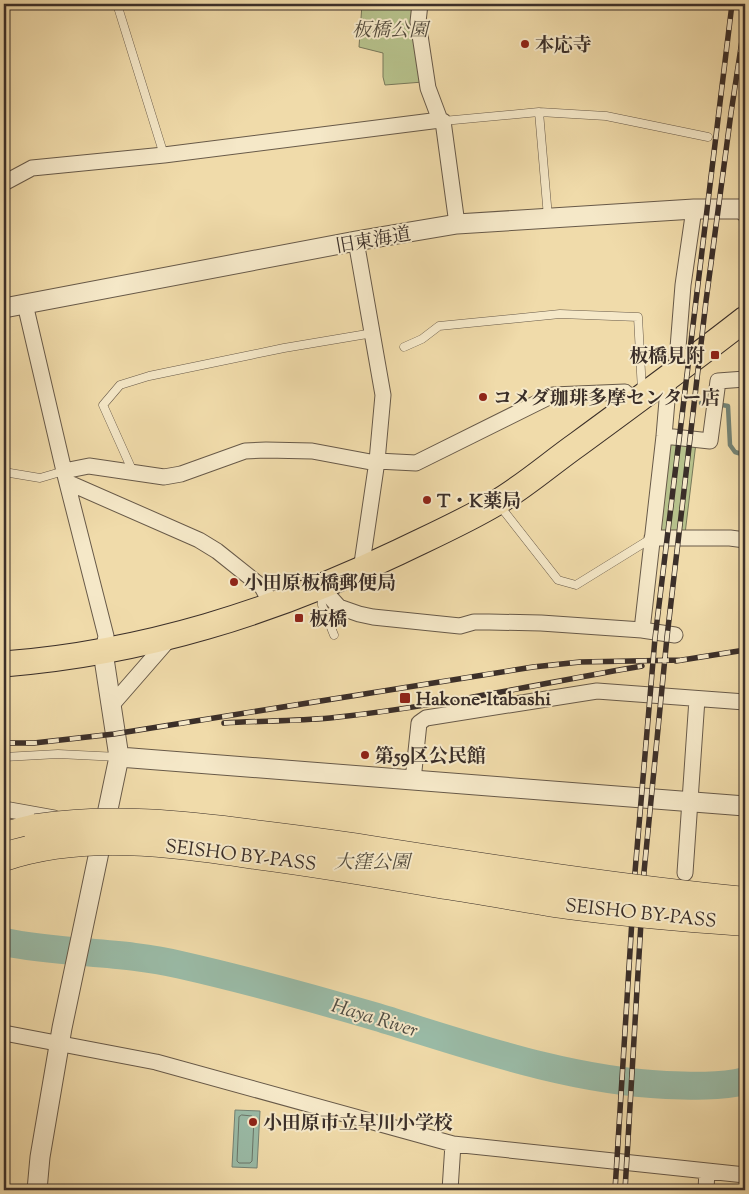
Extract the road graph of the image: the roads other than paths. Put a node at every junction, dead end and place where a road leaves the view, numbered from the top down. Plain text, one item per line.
1 (117, 4) edge
2 (420, 4) edge
3 (539, 112) junction
4 (442, 120) junction
5 (708, 136) dead end
6 (164, 155) junction
7 (4, 183) edge
8 (694, 209) junction
9 (745, 212) edge
10 (548, 218) junction
11 (457, 224) junction
12 (356, 241) junction
13 (25, 304) junction
14 (4, 308) edge
15 (745, 319) edge
16 (373, 333) junction
17 (404, 347) dead end
18 (672, 375) junction
19 (745, 379) edge
20 (638, 400) junction
21 (664, 436) junction
22 (377, 462) junction
23 (4, 472) edge
24 (134, 474) junction
25 (66, 476) junction
26 (497, 502) junction
27 (652, 538) junction
28 (745, 540) edge
29 (361, 570) junction
30 (321, 587) junction
31 (272, 605) junction
32 (642, 630) junction
33 (334, 635) dead end
34 (675, 635) dead end
35 (171, 637) junction
36 (103, 652) junction
37 (4, 664) edge
38 (697, 699) junction
39 (745, 702) edge
40 (110, 707) junction
41 (4, 757) edge
42 (119, 757) junction
43 (414, 780) junction
44 (691, 802) junction
45 (745, 806) edge
46 (4, 809) edge
47 (4, 826) edge
48 (104, 827) junction
49 (36, 828) junction
50 (4, 836) edge
51 (4, 857) edge
52 (685, 873) dead end
53 (745, 901) edge
54 (745, 922) edge
55 (4, 1033) edge
56 (61, 1035) junction
57 (453, 1144) junction
58 (708, 1171) junction
59 (745, 1176) edge
60 (38, 1190) edge
61 (450, 1190) edge
62 (706, 1190) edge

1 - 6 lane
2 - 4 street
3 - 4 lane
3 - 5 lane
3 - 10 lane
4 - 6 street
4 - 11 street
6 - 7 street
8 - 9 street, 旧東海道
8 - 10 street, 旧東海道
8 - 18 street
10 - 11 street, 旧東海道
11 - 12 street, 旧東海道
12 - 13 street, 旧東海道
12 - 16 street
13 - 14 street, 旧東海道
13 - 25 street
15 - 18 highway
16 - 22 street
16 - 24 lane
17 - 20 lane
18 - 20 highway
18 - 21 street
19 - 21 street
20 - 22 street
20 - 26 highway
21 - 27 street
22 - 24 street
22 - 29 street
23 - 25 lane
24 - 25 street
25 - 31 street
25 - 36 street
26 - 27 lane
26 - 29 highway
27 - 28 street
27 - 32 street
29 - 30 highway
30 - 31 highway
30 - 32 street
30 - 33 lane
31 - 35 highway
32 - 34 street
35 - 36 highway
35 - 40 street
36 - 37 highway
36 - 40 street
38 - 39 street
38 - 43 street
38 - 44 street
40 - 42 street
41 - 42 lane
42 - 43 street
42 - 48 street
43 - 44 street
44 - 45 street
44 - 52 street
46 - 48 street
47 - 49 highway
48 - 56 street
49 - 50 highway, SEISHO BY-PASS
49 - 53 highway, SEISHO BY-PASS, bridge
51 - 54 highway, SEISHO BY-PASS, bridge
55 - 56 street
56 - 57 street
56 - 60 street
57 - 58 street
57 - 61 street
58 - 59 street
58 - 62 street

